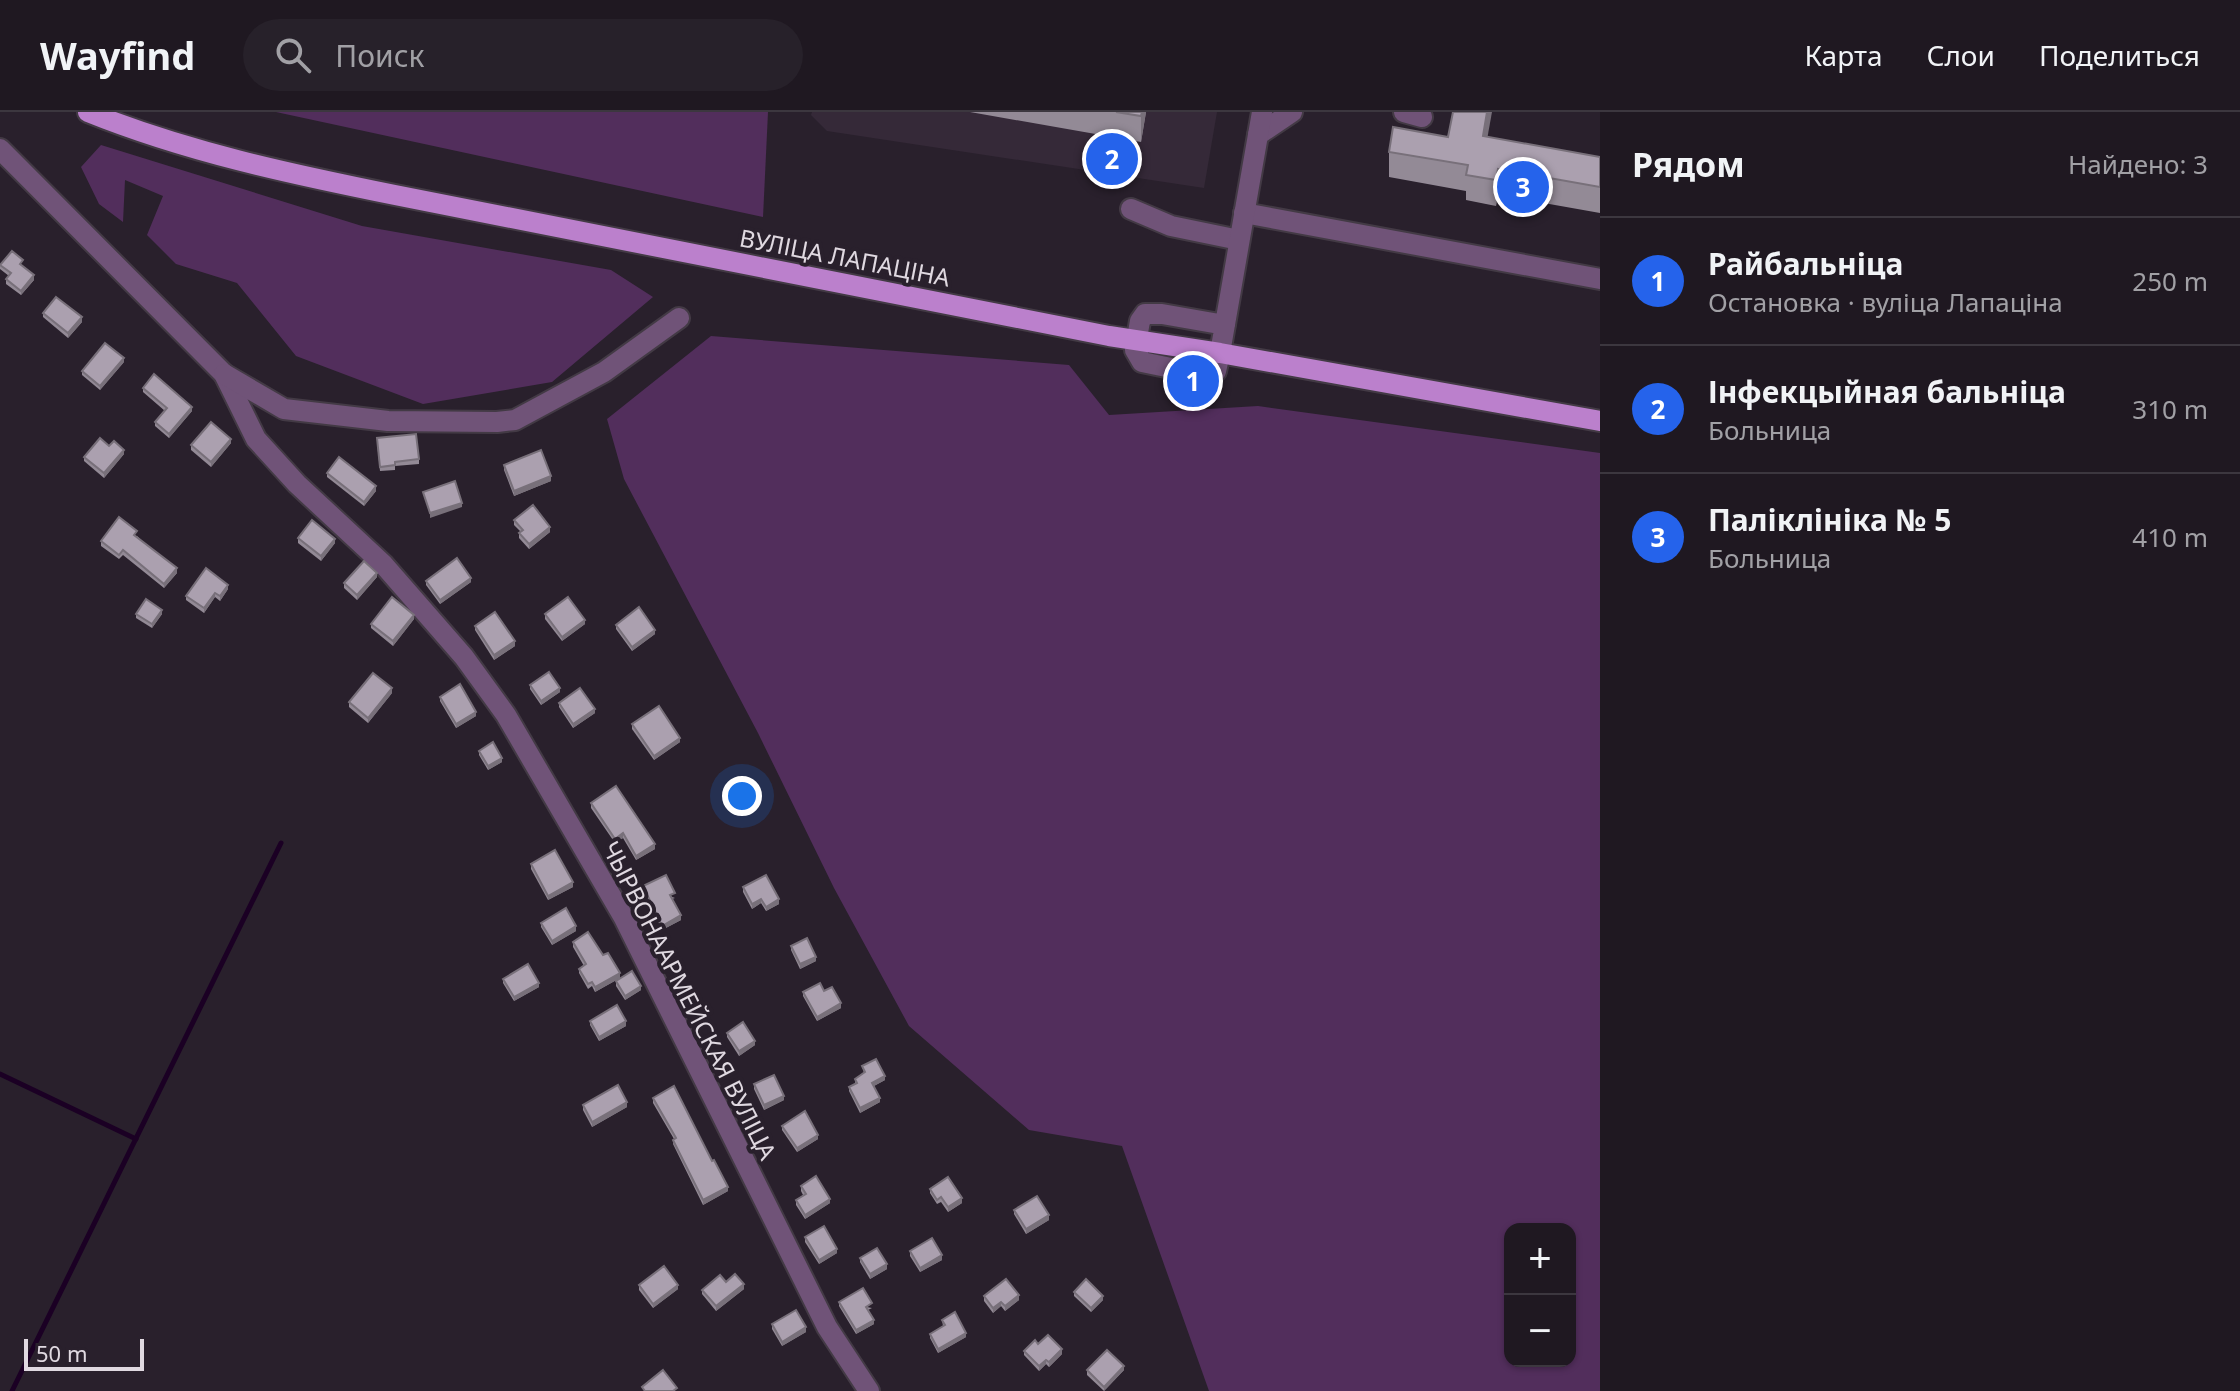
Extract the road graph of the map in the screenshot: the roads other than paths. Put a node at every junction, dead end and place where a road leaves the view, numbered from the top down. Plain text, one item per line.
1 (88, 112) edge
2 (1262, 112) edge
3 (1292, 112) edge
4 (1258, 135) junction
5 (0, 149) edge
6 (1131, 209) dead end
7 (1244, 213) junction
8 (1239, 240) junction
9 (1600, 279) edge
10 (679, 318) dead end
11 (1225, 325) junction
12 (1136, 340) junction
13 (1220, 353) junction
14 (224, 374) junction
15 (1600, 421) edge
16 (869, 1391) edge

1 - 12 main road, ВУЛІЦА ЛАПАЦІНА
2 - 4 street
3 - 4 street
4 - 7 street
5 - 14 street, ЧЫРВОНААРМЕЙСКАЯ ВУЛІЦА
6 - 8 street
7 - 8 street
7 - 9 street
8 - 11 street
10 - 14 street
11 - 12 street
11 - 13 street
12 - 13 main road, ВУЛІЦА ЛАПАЦІНА
13 - 15 main road, ВУЛІЦА ЛАПАЦІНА
14 - 16 street, ЧЫРВОНААРМЕЙСКАЯ ВУЛІЦА

